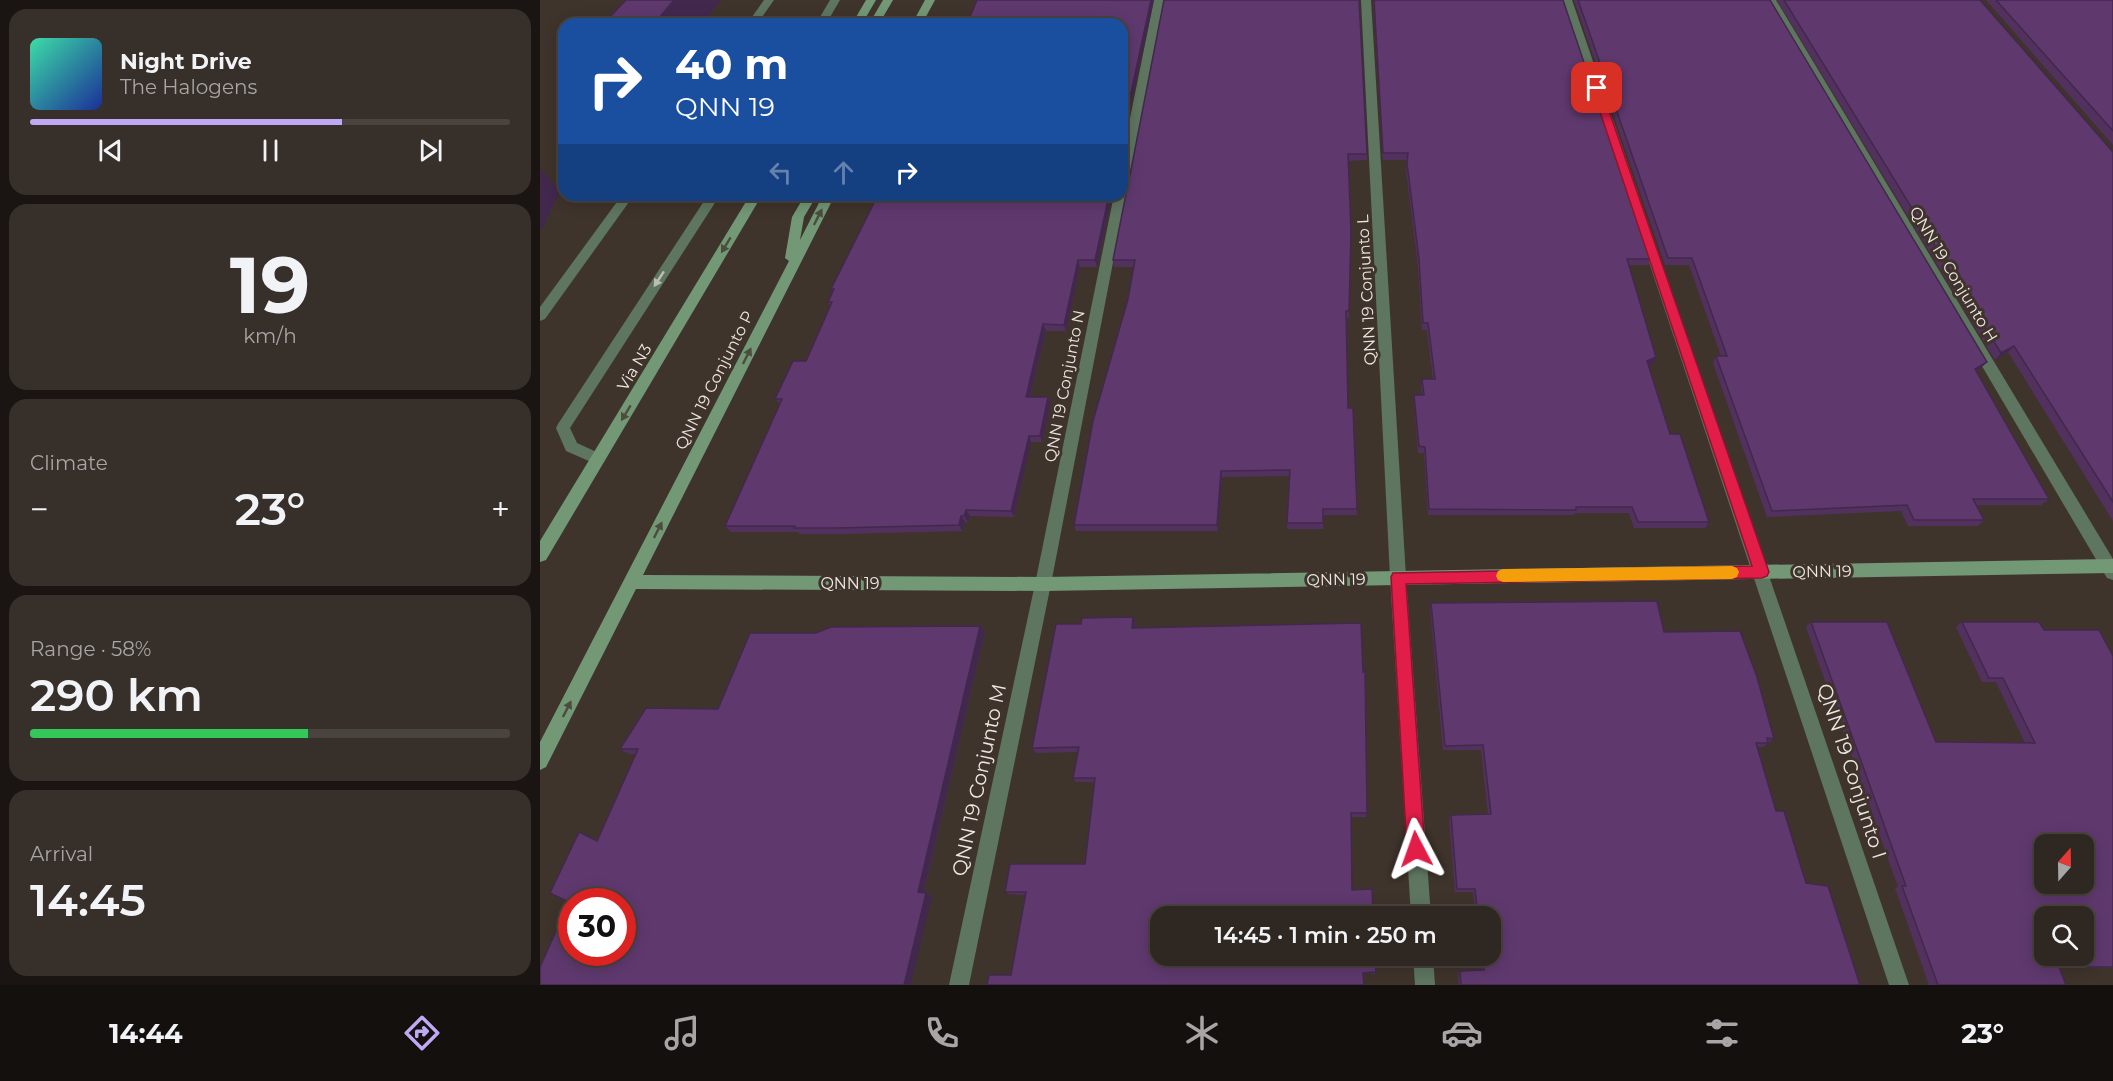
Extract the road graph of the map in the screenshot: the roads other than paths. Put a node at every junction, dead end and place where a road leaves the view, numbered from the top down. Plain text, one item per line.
1 (769, 0) edge
2 (835, 0) edge
3 (871, 0) edge
4 (888, 0) edge
5 (930, 0) edge
6 (1159, 0) edge
7 (1366, 0) edge
8 (1567, 0) edge
9 (1771, 0) edge
10 (756, 18) edge
11 (824, 18) edge
12 (860, 18) edge
13 (878, 18) edge
14 (920, 18) edge
15 (1128, 156) edge
16 (624, 201) edge
17 (710, 201) edge
18 (752, 201) edge
19 (807, 201) edge
20 (826, 201) edge
21 (1119, 201) edge
22 (788, 276) junction
23 (540, 316) edge
24 (598, 459) junction
25 (540, 555) edge
26 (2112, 568) edge
27 (1762, 572) junction
28 (1398, 577) junction
29 (631, 582) junction
30 (1043, 584) junction
31 (540, 761) edge
32 (1420, 906) edge
33 (1424, 966) edge
34 (959, 985) edge
35 (1425, 985) edge
36 (1899, 985) edge

1 - 10 street
2 - 11 street
3 - 12 main road
4 - 13 main road
5 - 14 main road
6 - 15 street
7 - 28 street, QNN 19 Conjunto L
8 - 27 street, QNN 19 Conjunto I
9 - 26 street, QNN 19 Conjunto H
16 - 23 street
17 -> 24 street
18 -> 24 main road, Via N3
19 - 22 main road
22 -> 20 main road, QNN 19 Conjunto P
21 - 30 street, QNN 19 Conjunto N
29 -> 22 main road, QNN 19 Conjunto P
24 - 25 main road, Via N3
26 - 27 main road, QNN 19
27 - 28 main road, QNN 19
27 - 36 street, QNN 19 Conjunto I
28 - 30 main road, QNN 19
28 - 32 street, QNN 19 Conjunto L
29 - 30 main road, QNN 19
31 -> 29 main road, QNN 19 Conjunto P
30 - 34 street, QNN 19 Conjunto M
33 - 35 street

